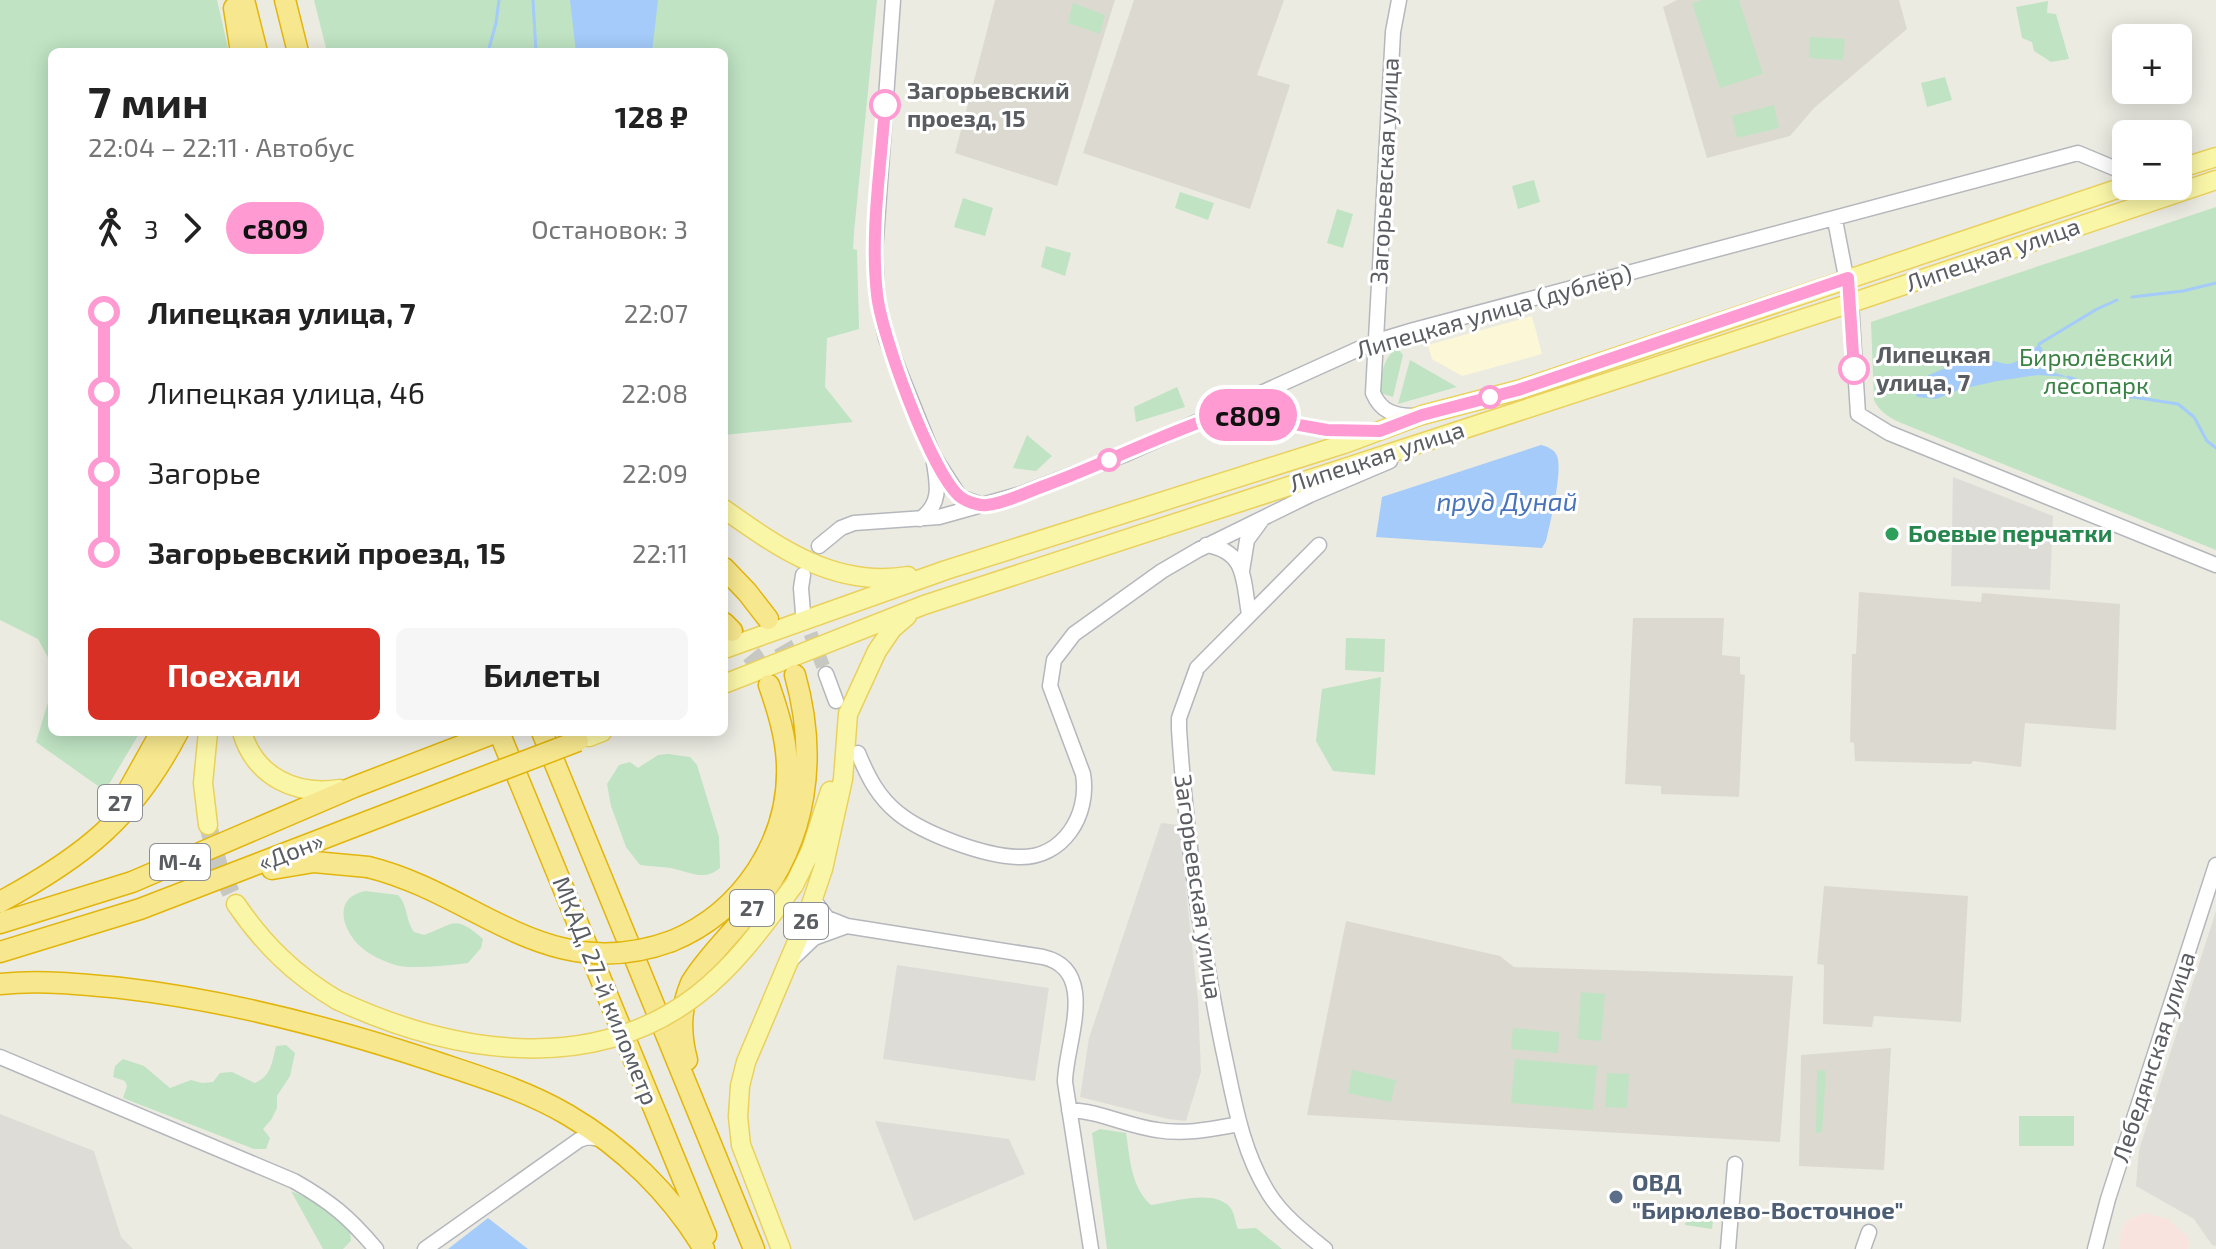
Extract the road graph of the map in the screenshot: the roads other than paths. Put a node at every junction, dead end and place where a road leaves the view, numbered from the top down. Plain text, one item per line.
1 (233, 0) edge
2 (244, 0) edge
3 (285, 0) edge
4 (893, 0) edge
5 (1399, 0) edge
6 (240, 48) edge
7 (256, 48) edge
8 (297, 48) edge
9 (2216, 157) edge
10 (2192, 165) edge
11 (2112, 167) edge
12 (2216, 180) edge
13 (2112, 191) edge
14 (1835, 220) junction
15 (1848, 278) junction
16 (1781, 300) junction
17 (1851, 303) junction
18 (1789, 322) junction
19 (1374, 342) junction
20 (1422, 415) junction
21 (1187, 427) junction
22 (1380, 431) junction
23 (1441, 437) junction
24 (933, 455) junction
25 (985, 506) junction
26 (728, 512) edge
27 (1266, 517) junction
28 (919, 520) junction
29 (1206, 545) junction
30 (1319, 545) dead end
31 (819, 546) dead end
32 (2216, 565) edge
33 (946, 570) junction
34 (1242, 571) junction
35 (728, 572) edge
36 (803, 575) dead end
37 (924, 605) junction
38 (803, 613) tunnel mouth
39 (1249, 614) junction
40 (768, 619) tunnel mouth
41 (728, 634) edge
42 (826, 674) tunnel mouth
43 (795, 675) tunnel mouth
44 (728, 682) edge
45 (769, 685) tunnel mouth
46 (842, 707) junction
47 (159, 736) edge
48 (176, 736) edge
49 (208, 736) edge
50 (244, 736) edge
51 (487, 736) edge
52 (500, 736) edge
53 (544, 736) edge
54 (590, 737) edge
55 (858, 753) dead end
56 (354, 787) junction
57 (208, 825) tunnel mouth
58 (65, 863) junction
59 (2216, 865) edge
60 (217, 881) junction
61 (813, 899) junction
62 (0, 902) edge
63 (236, 904) tunnel mouth
64 (0, 923) edge
65 (847, 926) junction
66 (0, 952) edge
67 (790, 960) junction
68 (0, 984) edge
69 (0, 1057) edge
70 (1069, 1110) junction
71 (1240, 1124) junction
72 (705, 1130) junction
73 (605, 1140) junction
74 (1735, 1164) dead end
75 (1869, 1232) dead end
76 (376, 1249) edge
77 (425, 1249) edge
78 (704, 1249) edge
79 (712, 1249) edge
80 (754, 1249) edge
81 (781, 1249) edge
82 (1091, 1249) edge
83 (1325, 1249) edge
84 (1728, 1249) edge
85 (1863, 1249) edge
86 (2095, 1249) edge

1 - 6 highway
2 - 7 highway
3 - 8 highway
4 - 24 street
5 - 19 street, Загорьевская улица
9 - 10 main road
11 - 14 street, Липецкая улица (дублёр)
12 - 17 main road, Липецкая улица
13 - 15 main road, Липецкая улица
14 - 15 street
14 - 19 street, Липецкая улица (дублёр)
15 - 16 main road, Липецкая улица
15 - 17 street
16 - 18 street
16 - 20 main road, Липецкая улица
17 - 18 main road, Липецкая улица
17 - 32 street
18 - 23 main road, Липецкая улица
19 - 20 street, Загорьевская улица
19 - 21 street, Липецкая улица (дублёр)
20 - 22 main road, Липецкая улица
21 - 22 street
21 - 25 street, Липецкая улица (дублёр)
22 - 33 main road, Липецкая улица
23 - 27 street
23 - 37 main road, Липецкая улица
24 - 25 street
24 - 28 street
25 - 28 street, Липецкая улица (дублёр)
26 - 33 main road
27 - 29 street
27 - 34 street
28 - 31 street, Липецкая улица (дублёр)
29 - 34 street
29 - 55 street
30 - 39 street, Загорьевская улица
33 - 41 main road, Липецкая улица
34 - 39 street
35 - 40 highway
36 - 38 street
37 - 44 main road, Липецкая улица
37 - 46 main road, 26
39 - 71 street, Загорьевская улица
42 - 46 street
43 - 72 highway, 27
45 - 60 highway, bridge
46 - 61 main road, 26
46 - 63 main road, bridge
47 - 58 highway, 27
48 - 58 highway, 27
49 - 57 main road
50 - 56 main road
51 - 56 highway, «Дон» / М-4
52 - 79 highway, МКАД, 27-й километр
53 - 72 highway, МКАД, 27-й километр
54 - 60 highway, «Дон» / М-4, bridge
56 - 64 highway, «Дон» / М-4
58 - 62 highway, 27
59 - 86 street, Лебедянская улица
60 - 66 highway, «Дон» / М-4
61 - 65 street
61 - 67 main road, 26
65 - 67 street
65 - 70 street
67 - 81 main road, 26
68 - 73 highway
69 - 76 street
70 - 71 street
70 - 82 street
71 - 83 street, Загорьевская улица
72 - 80 highway, МКАД, 27-й километр
73 - 77 street
73 - 78 highway
74 - 84 street
75 - 85 street

